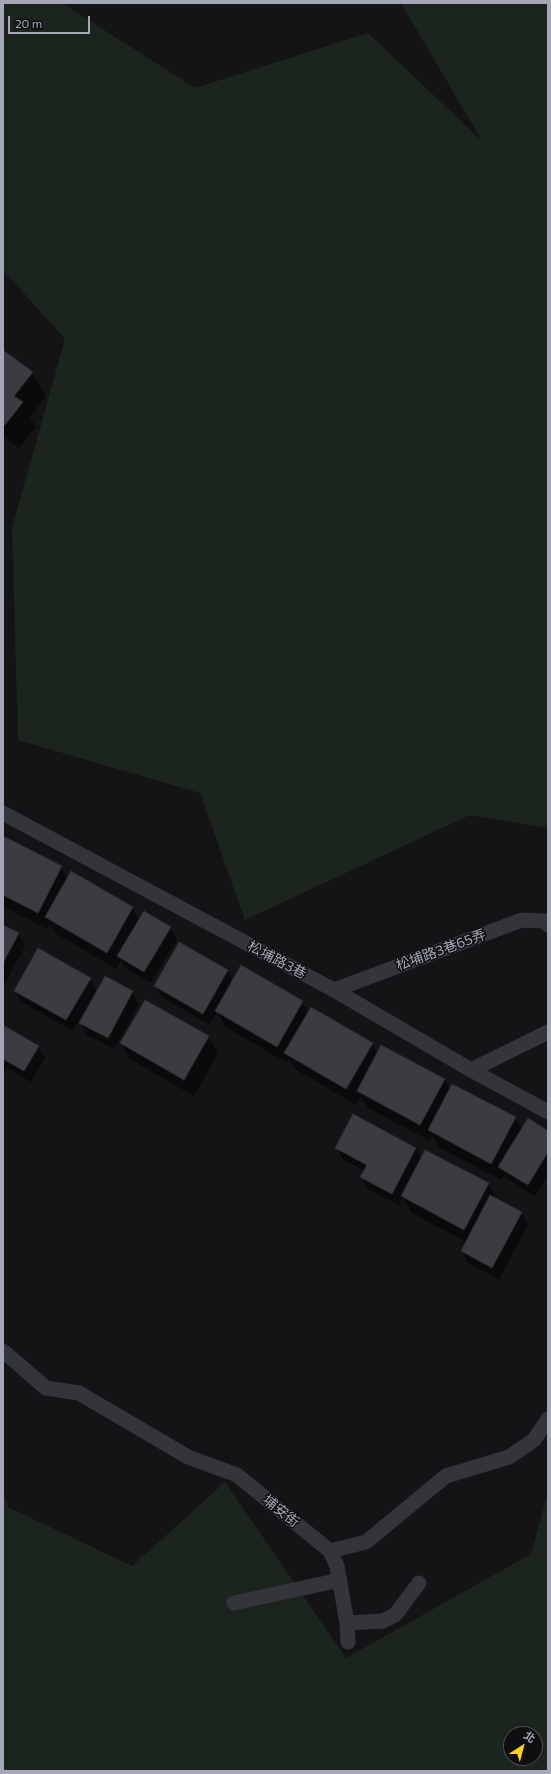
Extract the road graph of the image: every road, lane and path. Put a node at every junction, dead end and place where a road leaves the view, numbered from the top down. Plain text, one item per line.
1 (3, 813) edge
2 (548, 925) edge
3 (334, 990) junction
4 (548, 1032) edge
5 (471, 1070) junction
6 (548, 1112) edge
7 (3, 1351) edge
8 (548, 1419) edge
9 (330, 1551) junction
10 (340, 1580) junction
11 (419, 1583) dead end
12 (234, 1603) dead end
13 (347, 1622) junction
14 (348, 1642) dead end

1 - 3 lane, 松埔路3巷
2 - 3 lane, 松埔路3巷65弄
3 - 5 lane, 松埔路3巷
4 - 5 lane
5 - 6 lane, 松埔路3巷
7 - 9 lane, 埔安街
8 - 9 lane
9 - 10 lane
10 - 12 lane
10 - 13 lane
11 - 13 lane
13 - 14 lane

